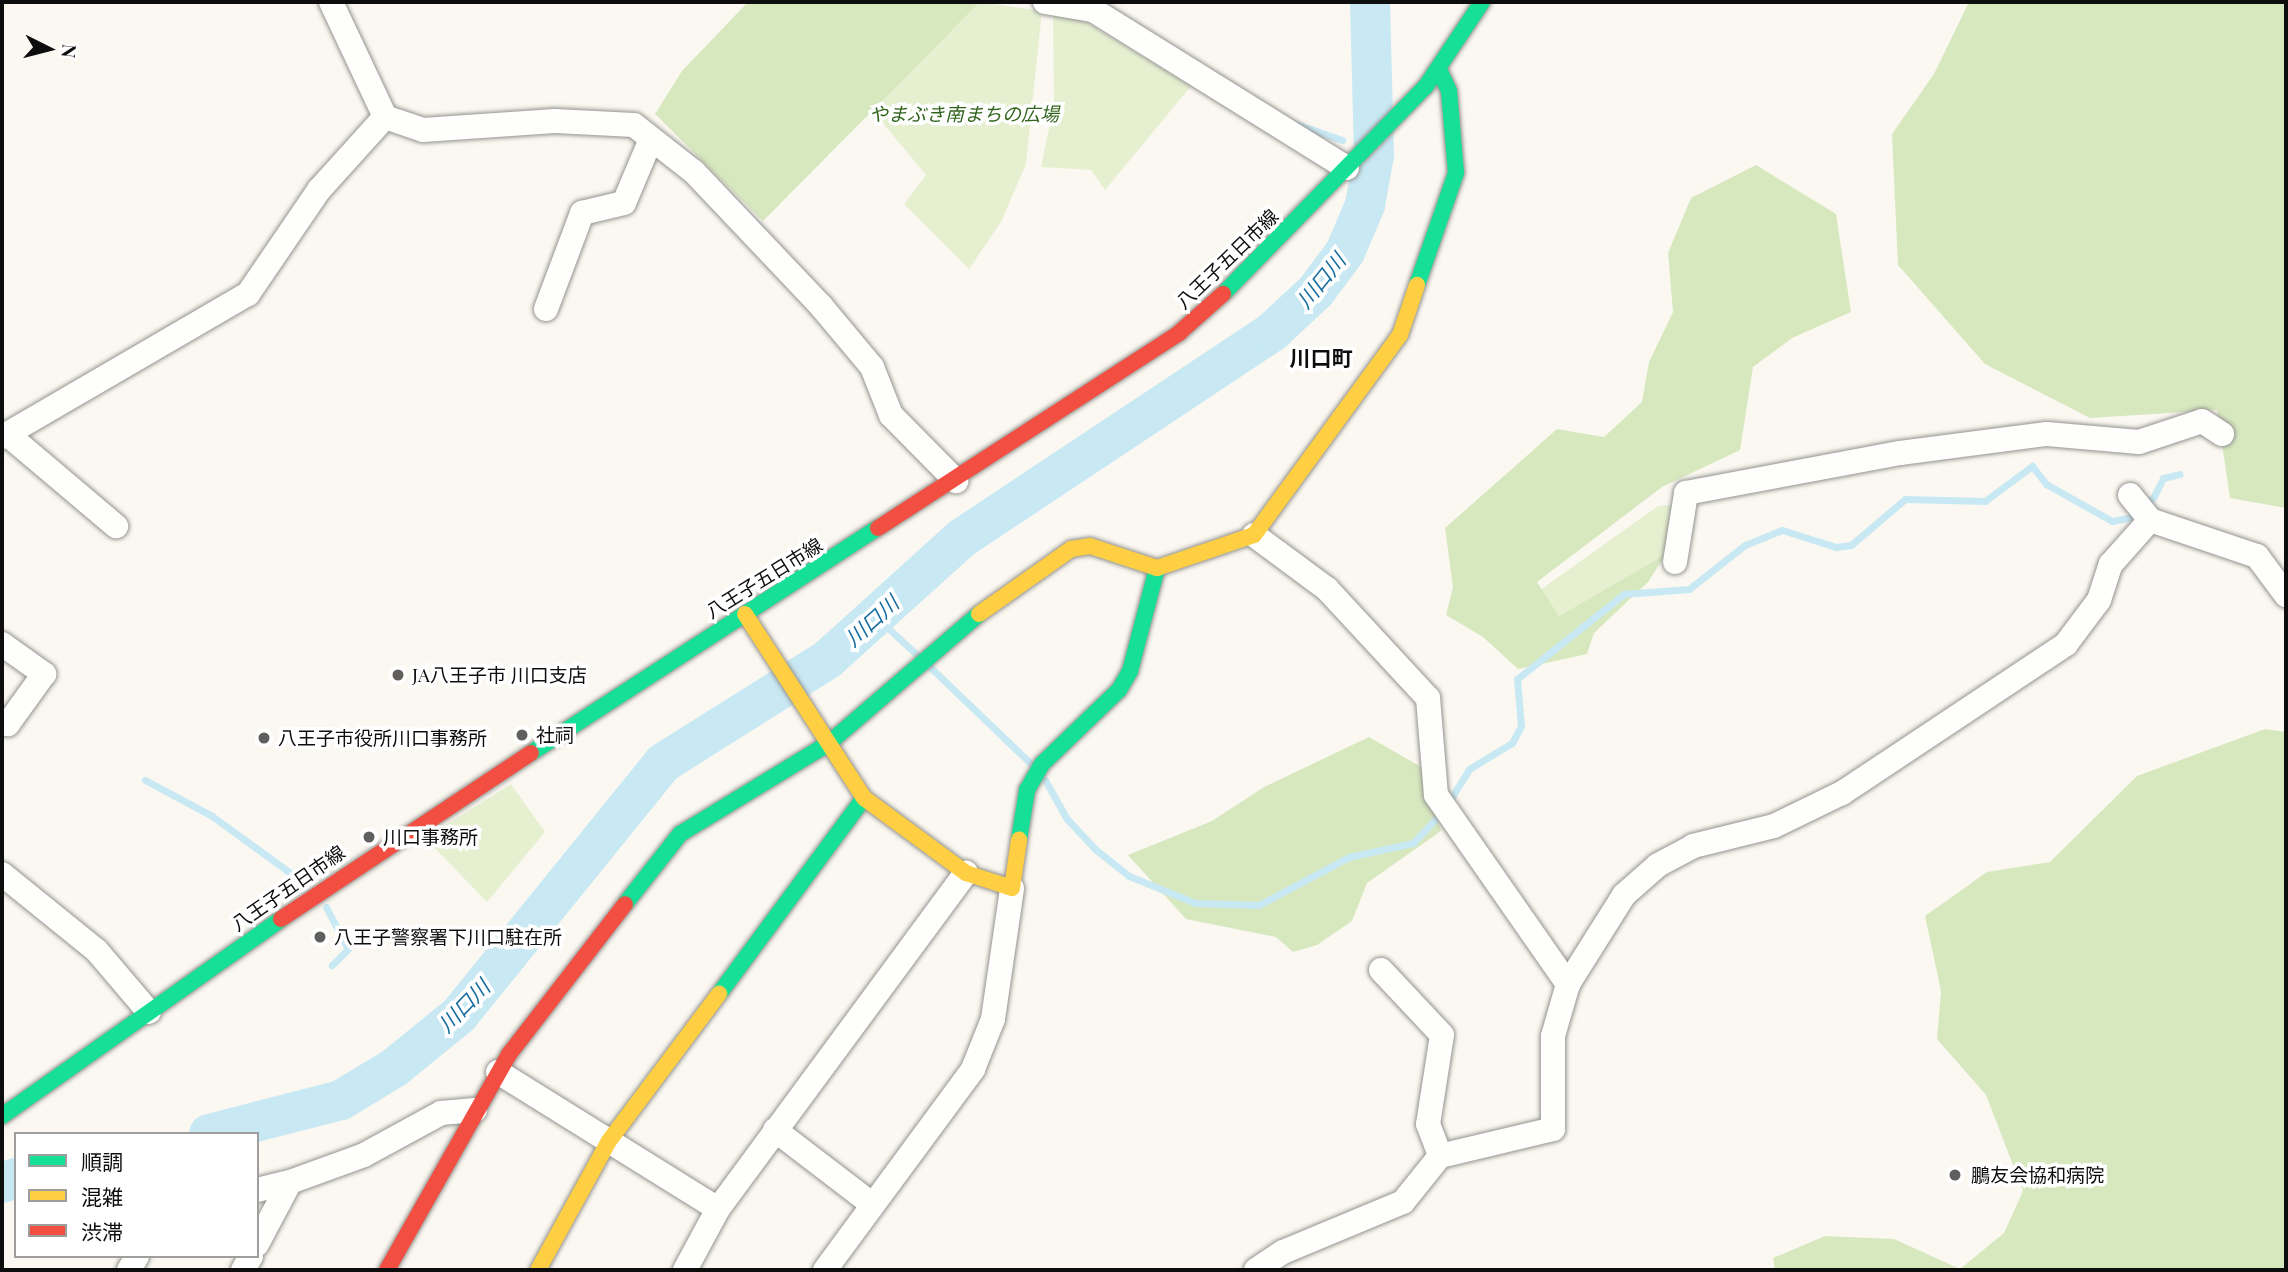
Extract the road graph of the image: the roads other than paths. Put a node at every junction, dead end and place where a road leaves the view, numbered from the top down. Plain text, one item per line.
1 (331, 2) edge
2 (1045, 2) edge
3 (1482, 2) edge
4 (1439, 70) junction
5 (385, 117) junction
6 (651, 139) junction
7 (1347, 168) junction
8 (546, 309) dead end
9 (2222, 435) dead end
10 (4, 436) edge
11 (956, 481) junction
12 (2130, 495) dead end
13 (2150, 519) junction
14 (116, 526) dead end
15 (1254, 535) junction
16 (1675, 562) dead end
17 (1157, 568) junction
18 (2286, 596) edge
19 (745, 614) junction
20 (2, 644) edge
21 (2, 720) edge
22 (830, 743) junction
23 (863, 798) junction
24 (966, 873) junction
25 (2, 874) edge
26 (1012, 888) junction
27 (1381, 970) dead end
28 (1568, 985) junction
29 (149, 1012) junction
30 (498, 1072) junction
31 (475, 1110) junction
32 (2, 1116) edge
33 (775, 1130) junction
34 (609, 1141) junction
35 (1440, 1156) junction
36 (290, 1182) junction
37 (259, 1190) edge
38 (873, 1205) junction
39 (718, 1209) junction
40 (259, 1240) edge
41 (387, 1270) edge
42 (538, 1270) edge
43 (685, 1270) edge
44 (825, 1270) edge
45 (1256, 1270) edge

1 - 5 street
2 - 7 street
3 - 4 street, 八王子五日市線
4 - 7 street, 八王子五日市線
4 - 15 street
5 - 6 street
5 - 10 street
6 - 8 street
6 - 11 street
7 - 11 street, 八王子五日市線
9 - 16 street
10 - 14 street
11 - 19 street, 八王子五日市線
12 - 13 street
13 - 18 street
13 - 28 street
15 - 17 street
15 - 28 street
17 - 22 street
17 - 26 street
19 - 22 street
19 - 29 street, 八王子五日市線
20 - 21 street
22 - 23 street
22 - 30 street
23 - 24 street
23 - 34 street
24 - 26 street
24 - 33 street
25 - 29 street
26 - 38 street
27 - 35 street
28 - 35 street
29 - 32 street, 八王子五日市線
30 - 31 street
30 - 34 street
31 - 36 street
31 - 41 street
33 - 38 street
33 - 39 street
34 - 39 street
34 - 42 street
35 - 45 street
36 - 37 street
36 - 40 street
38 - 44 street
39 - 43 street

